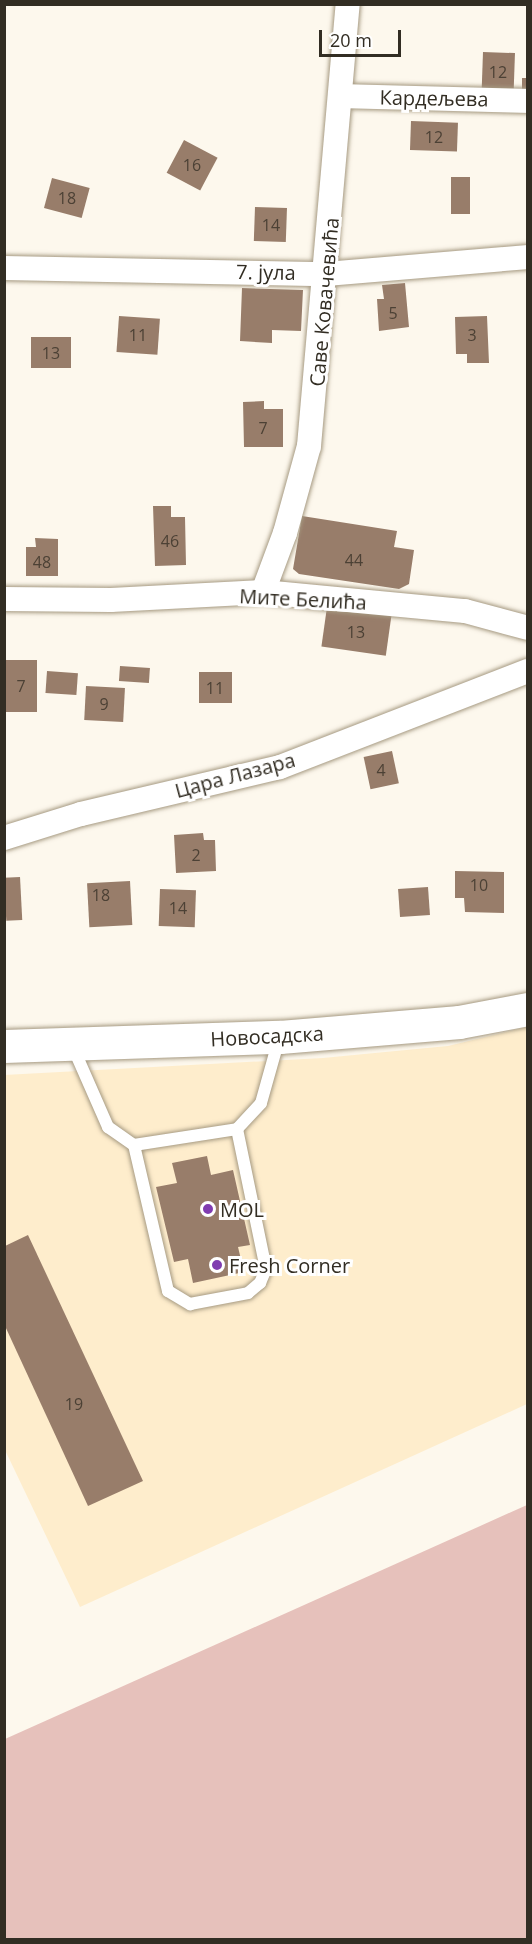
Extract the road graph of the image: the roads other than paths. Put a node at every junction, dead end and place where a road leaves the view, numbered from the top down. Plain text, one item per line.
1 (348, 4) edge
2 (341, 96) junction
3 (528, 100) edge
4 (528, 257) edge
5 (4, 268) edge
6 (326, 274) junction
7 (263, 592) junction
8 (4, 599) edge
9 (528, 628) edge
10 (528, 671) edge
11 (4, 838) edge
12 (528, 1009) edge
13 (280, 1037) junction
14 (72, 1044) junction
15 (4, 1046) edge
16 (237, 1129) junction
17 (134, 1145) junction

1 - 2 street, Саве Ковачевића
2 - 3 street, Кардељева
2 - 6 street, Саве Ковачевића
4 - 6 street, 7. јула
5 - 6 street, 7. јула
6 - 7 street, Саве Ковачевића
7 - 8 street, Мите Белића
7 - 9 street, Мите Белића
10 - 11 street, Цара Лазара
12 - 13 main road, Новосадска
13 - 14 main road, Новосадска
13 - 16 lane
14 - 15 main road, Новосадска
14 - 17 lane
16 - 17 lane
16 - 17 lane

